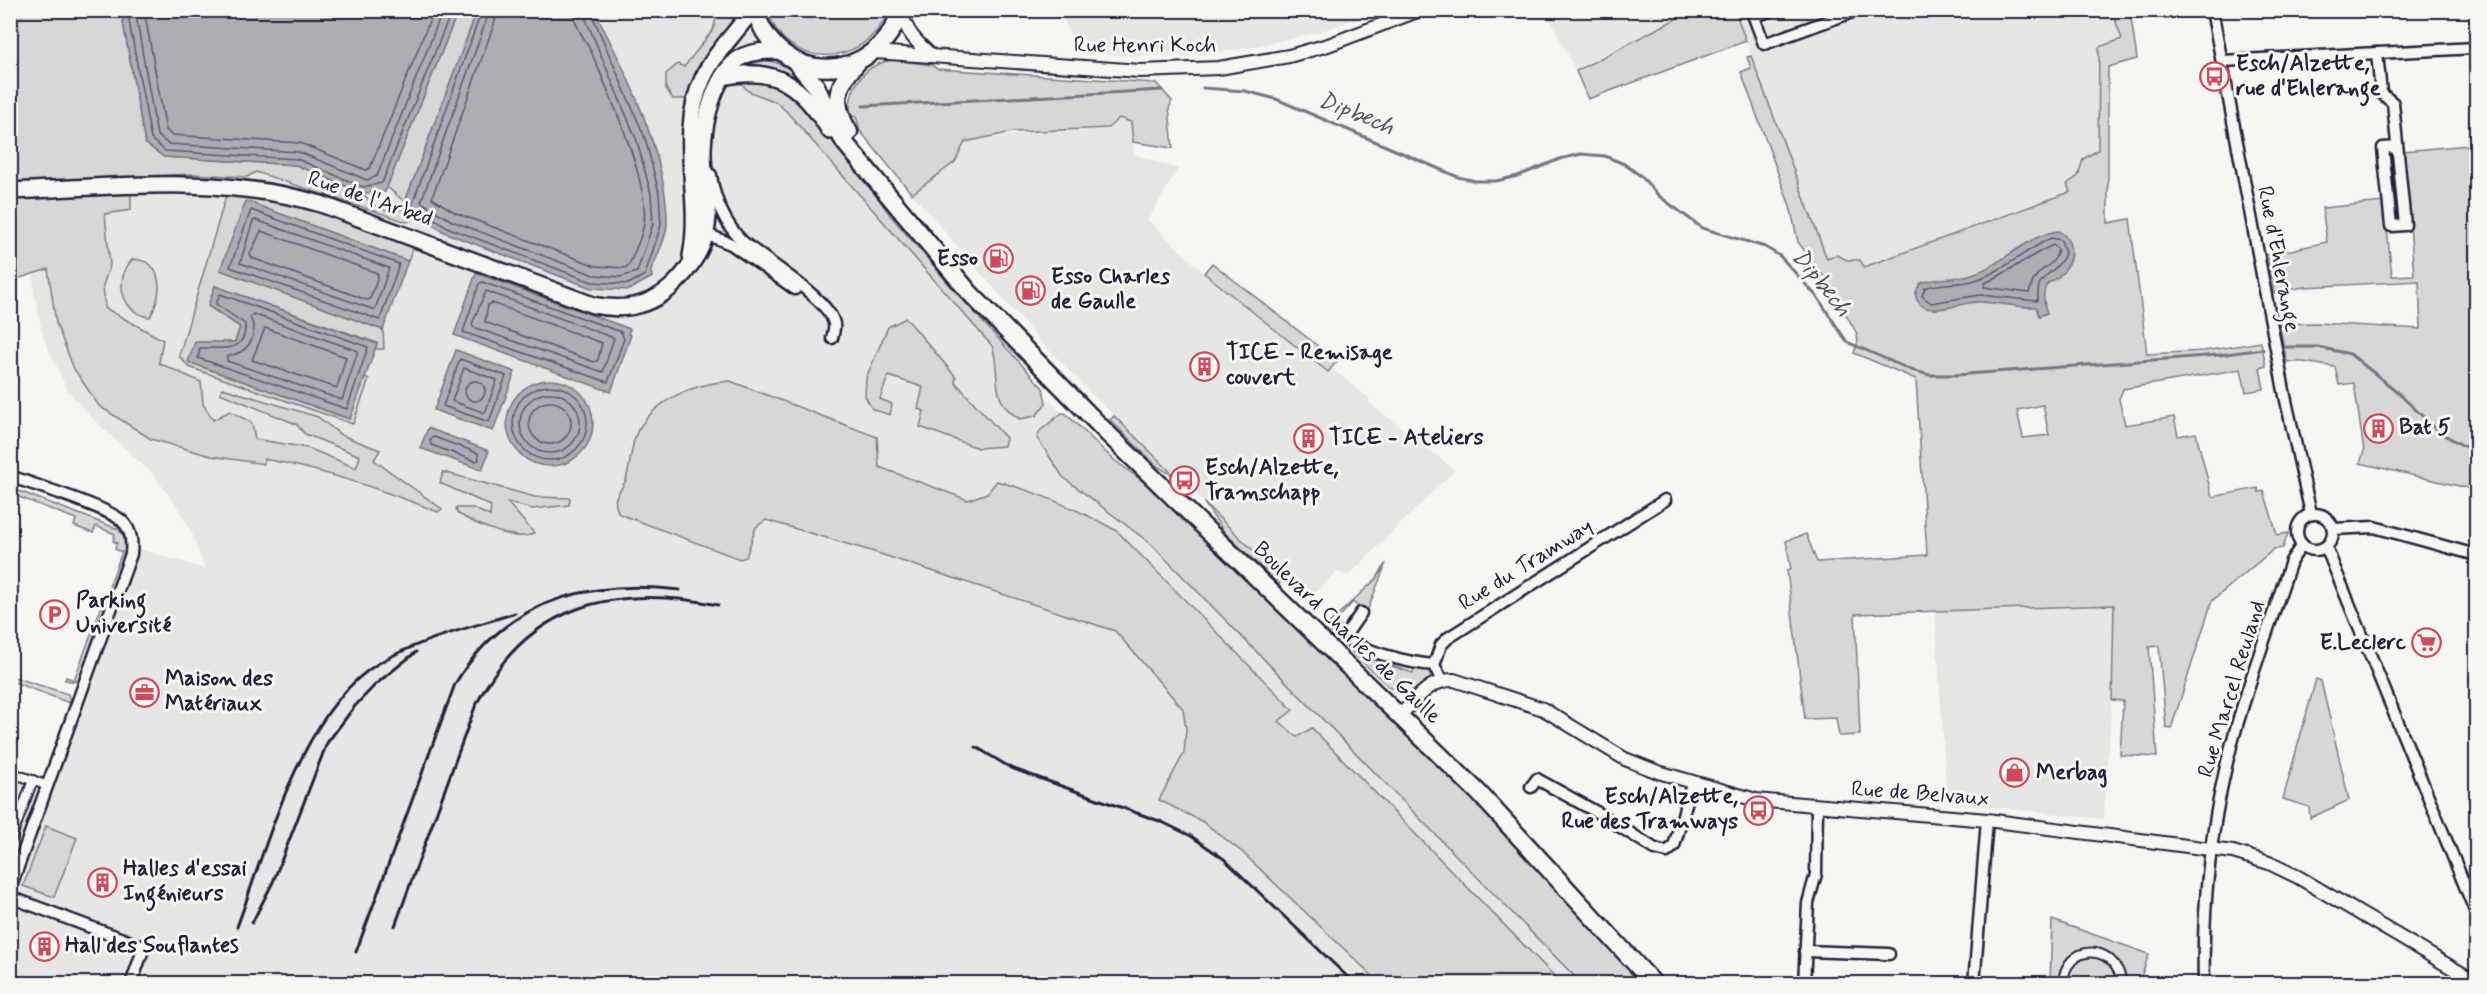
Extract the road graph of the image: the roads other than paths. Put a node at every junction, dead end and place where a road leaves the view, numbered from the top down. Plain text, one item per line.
1 (753, 10) edge
2 (1420, 10) edge
3 (1771, 10) edge
4 (1858, 10) edge
5 (2212, 10) edge
6 (901, 11) edge
7 (1753, 14) edge
8 (2476, 48) edge
9 (779, 51) junction
10 (875, 52) junction
11 (2377, 53) junction
12 (933, 56) junction
13 (795, 61) junction
14 (2222, 61) junction
15 (857, 63) junction
16 (723, 77) junction
17 (706, 130) junction
18 (690, 131) junction
19 (2397, 147) junction
20 (879, 186) junction
21 (10, 190) edge
22 (706, 234) junction
23 (689, 265) junction
24 (822, 305) junction
25 (1000, 322) junction
26 (832, 338) dead end
27 (10, 477) edge
28 (1665, 500) dead end
29 (2311, 514) junction
30 (2333, 528) junction
31 (2302, 545) junction
32 (2326, 547) junction
33 (2476, 555) edge
34 (1361, 613) dead end
35 (1434, 665) junction
36 (1442, 680) junction
37 (1400, 715) junction
38 (10, 772) edge
39 (33, 780) junction
40 (1692, 783) junction
41 (48, 786) junction
42 (1531, 787) dead end
43 (1817, 807) junction
44 (1987, 820) junction
45 (10, 842) edge
46 (2212, 848) junction
47 (13, 874) edge
48 (10, 889) edge
49 (10, 897) edge
50 (2476, 913) edge
51 (1805, 951) junction
52 (1889, 954) dead end
53 (2476, 982) edge
54 (131, 984) edge
55 (1654, 984) edge
56 (1804, 984) edge
57 (1974, 984) edge
58 (2063, 984) edge
59 (2122, 984) edge
60 (2204, 984) edge

1 - 9 main road
1 - 18 main road
2 - 12 street, Rue Henri Koch
3 - 7 street
4 - 7 street
5 - 14 street, Rue d'Ehlerange
6 - 10 main road
6 - 12 street
8 - 11 street
9 - 13 main road
9 - 16 main road, Rue de l'Arbed
10 - 12 street, Rue Henri Koch
10 - 15 main road
11 - 14 street
11 - 19 street
13 - 15 main road
13 - 20 main road, Boulevard Charles de Gaulle
14 - 29 street, Rue d'Ehlerange
15 - 25 main road, Boulevard Charles de Gaulle
16 - 17 main road, Rue de l'Arbed
16 - 20 main road, Boulevard Charles de Gaulle
17 - 22 main road, Rue de l'Arbed
17 - 24 street
18 - 22 street
18 - 23 main road
19 - 19 street
20 - 25 main road, Boulevard Charles de Gaulle
21 - 23 main road, Rue de l'Arbed
22 - 23 main road, Rue de l'Arbed
22 - 24 street
24 - 26 street
25 - 37 main road, Boulevard Charles de Gaulle
27 - 41 street
28 - 35 street, Rue du Tramway
29 - 30 street
29 - 31 street
30 - 32 street
30 - 33 street
31 - 32 street
31 - 46 street, Rue Marcel Reuland
32 - 50 street
34 - 35 street
35 - 36 street
36 - 37 street
36 - 40 street, Rue de Belvaux
37 - 55 main road, Boulevard Charles de Gaulle
38 - 39 street
39 - 41 street
39 - 45 street
40 - 42 street
40 - 43 street, Rue de Belvaux
41 - 47 street
43 - 44 street, Rue de Belvaux
43 - 51 street
44 - 46 street, Rue de Belvaux
44 - 57 street
46 - 53 street, Rue de Belvaux
46 - 60 street, Rue Marcel Reuland
47 - 48 street
49 - 54 street
51 - 52 street
51 - 56 street
58 - 59 street

